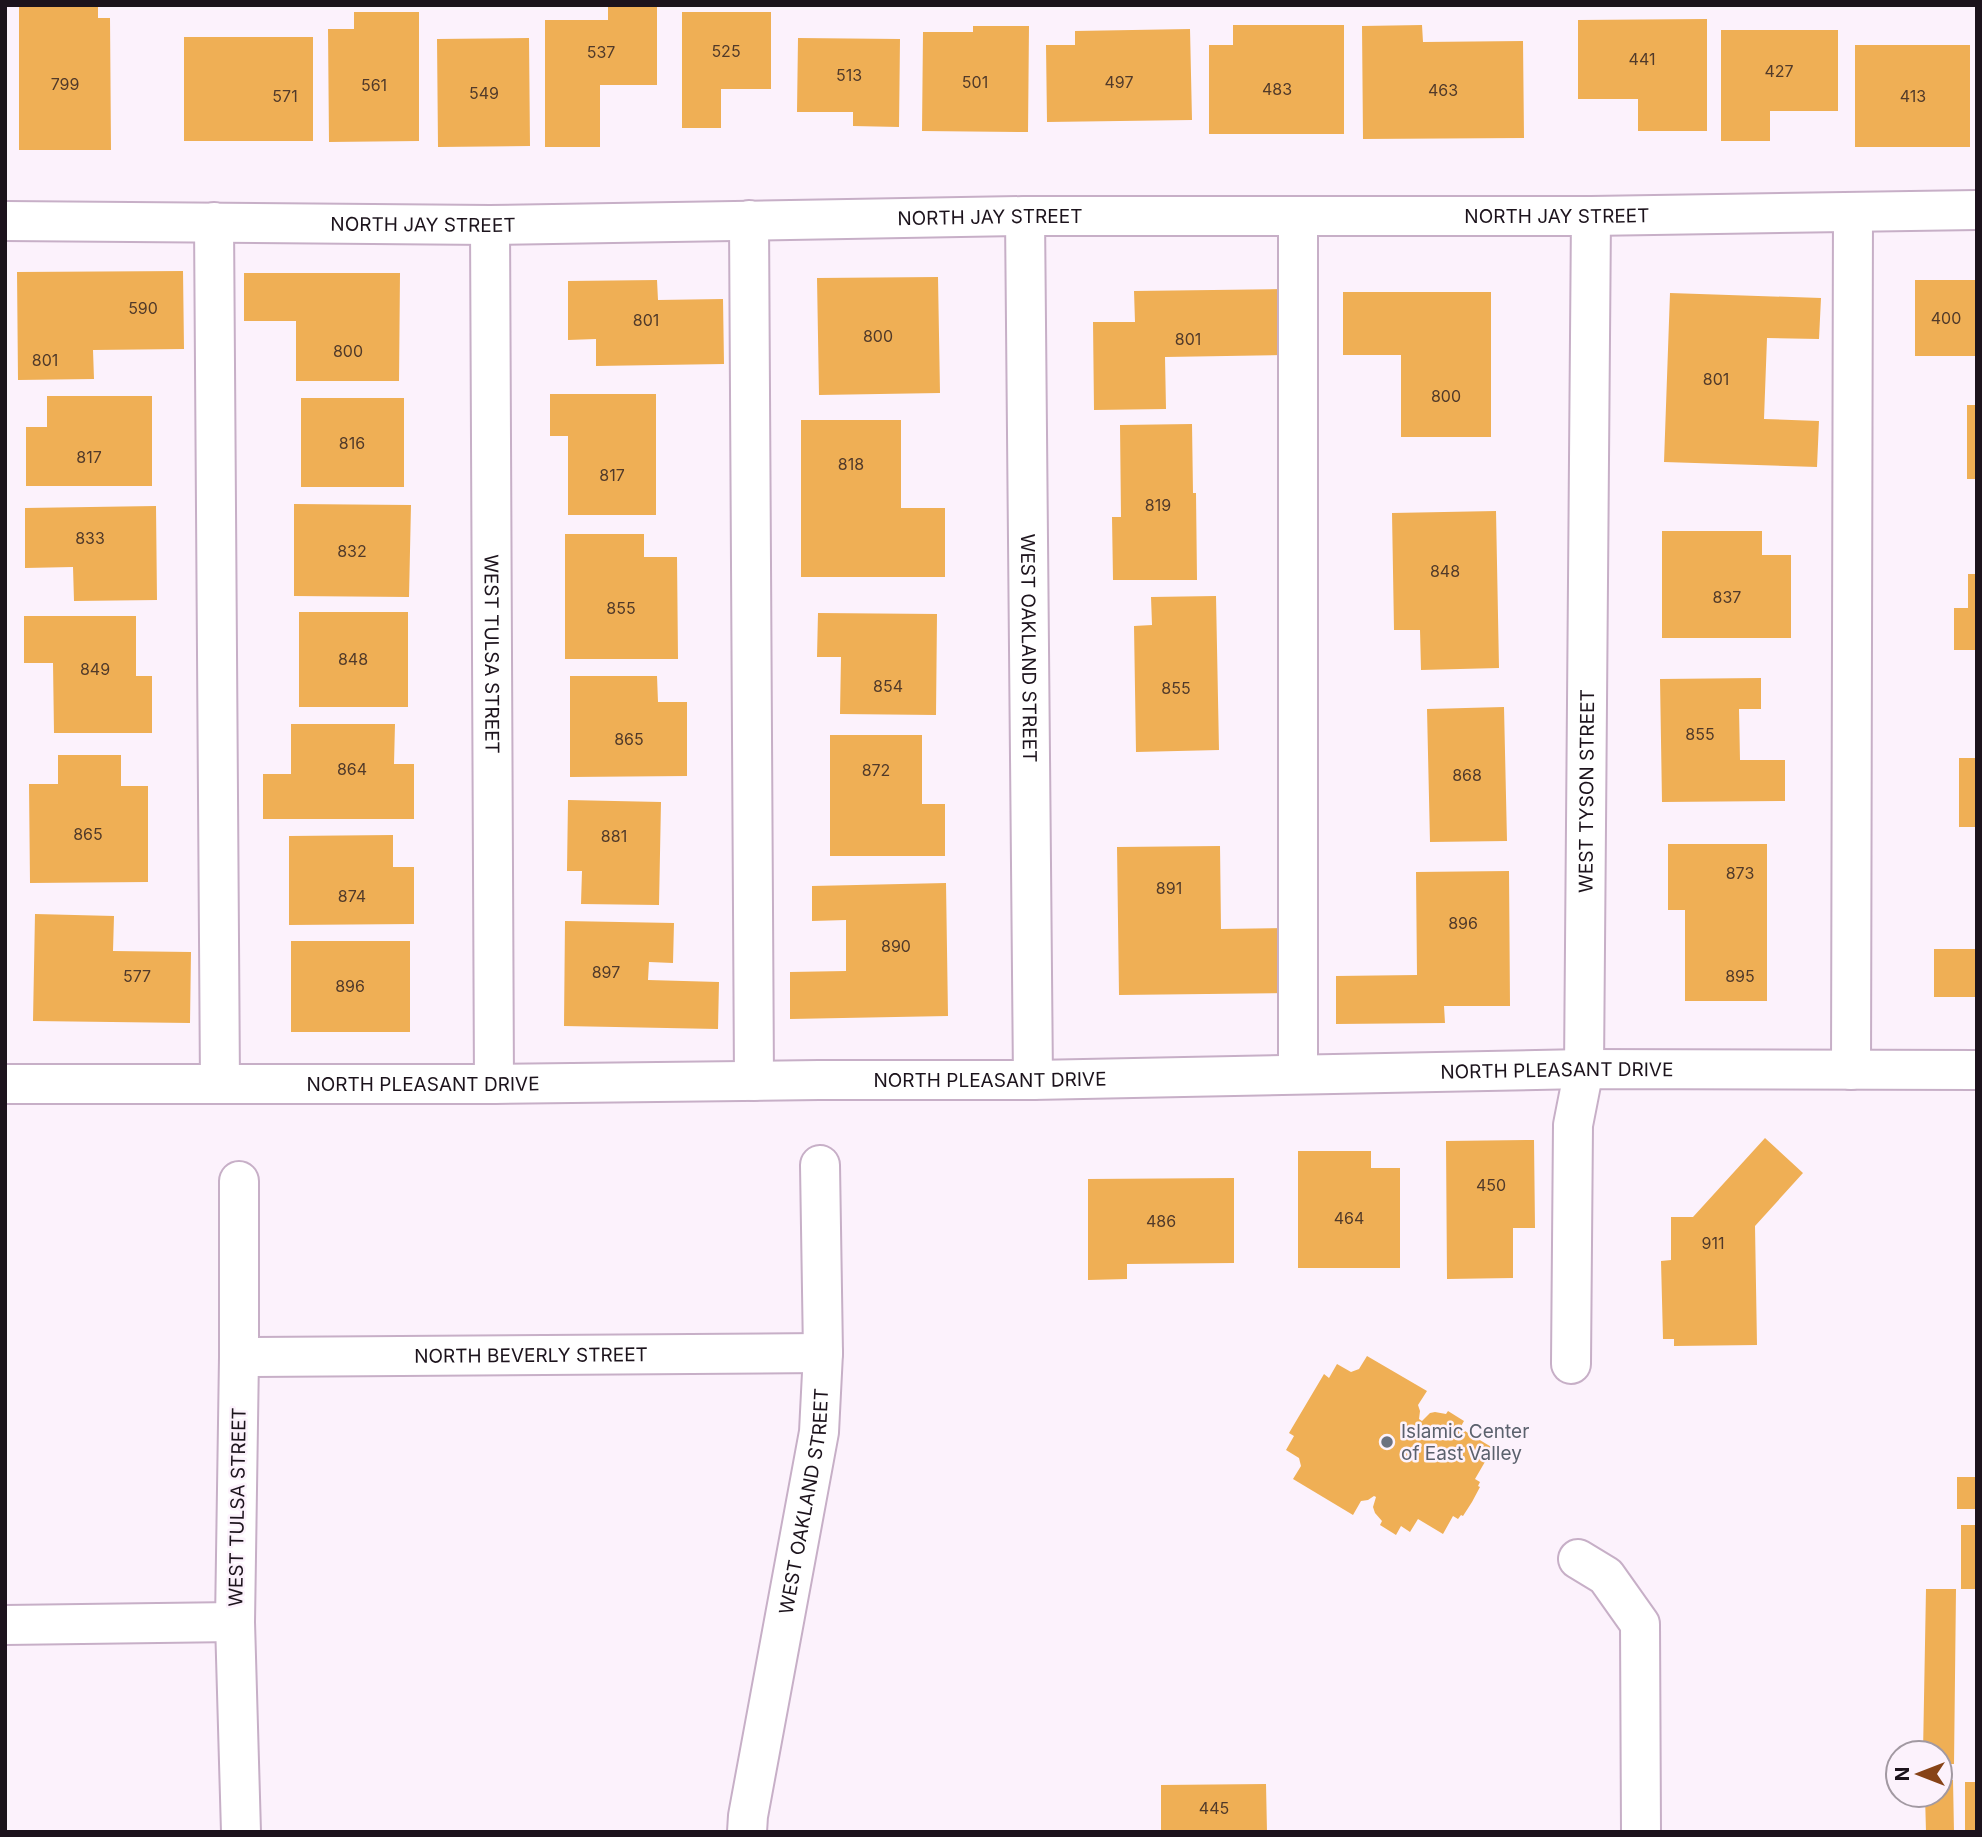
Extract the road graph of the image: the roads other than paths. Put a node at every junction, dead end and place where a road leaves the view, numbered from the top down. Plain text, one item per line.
1 (1977, 210) edge
2 (1853, 212) junction
3 (1025, 216) junction
4 (1298, 216) junction
5 (1591, 216) junction
6 (749, 220) junction
7 (5, 221) edge
8 (214, 222) junction
9 (489, 225) junction
10 (1584, 1069) junction
11 (1851, 1070) junction
12 (1977, 1070) edge
13 (1298, 1074) junction
14 (1033, 1080) junction
15 (754, 1081) junction
16 (5, 1084) edge
17 (220, 1084) junction
18 (494, 1084) junction
19 (820, 1165) dead end
20 (239, 1181) dead end
21 (823, 1353) junction
22 (239, 1357) junction
23 (1571, 1364) dead end
24 (1578, 1559) dead end
25 (235, 1622) junction
26 (5, 1625) edge
27 (241, 1832) edge
28 (747, 1832) edge
29 (1641, 1832) edge

1 - 2 street, NORTH JAY STREET
2 - 5 street, NORTH JAY STREET
2 - 11 street
3 - 4 street, NORTH JAY STREET
3 - 6 street, NORTH JAY STREET
3 - 14 street, WEST OAKLAND STREET
4 - 5 street, NORTH JAY STREET
4 - 13 street
5 - 10 street, WEST TYSON STREET
6 - 9 street, NORTH JAY STREET
6 - 15 street
7 - 8 street, NORTH JAY STREET
8 - 9 street, NORTH JAY STREET
8 - 17 street
9 - 18 street, WEST TULSA STREET
10 - 11 street, NORTH PLEASANT DRIVE
10 - 13 street, NORTH PLEASANT DRIVE
10 - 23 street, WEST TYSON STREET
11 - 12 street, NORTH PLEASANT DRIVE
13 - 14 street, NORTH PLEASANT DRIVE
14 - 15 street, NORTH PLEASANT DRIVE
15 - 18 street, NORTH PLEASANT DRIVE
16 - 17 street, NORTH PLEASANT DRIVE
17 - 18 street, NORTH PLEASANT DRIVE
19 - 21 street, WEST OAKLAND STREET
20 - 22 street, WEST TULSA STREET
21 - 22 street, NORTH BEVERLY STREET
21 - 28 street, WEST OAKLAND STREET
22 - 25 street, WEST TULSA STREET
24 - 29 street
25 - 26 street
25 - 27 street, WEST TULSA STREET

